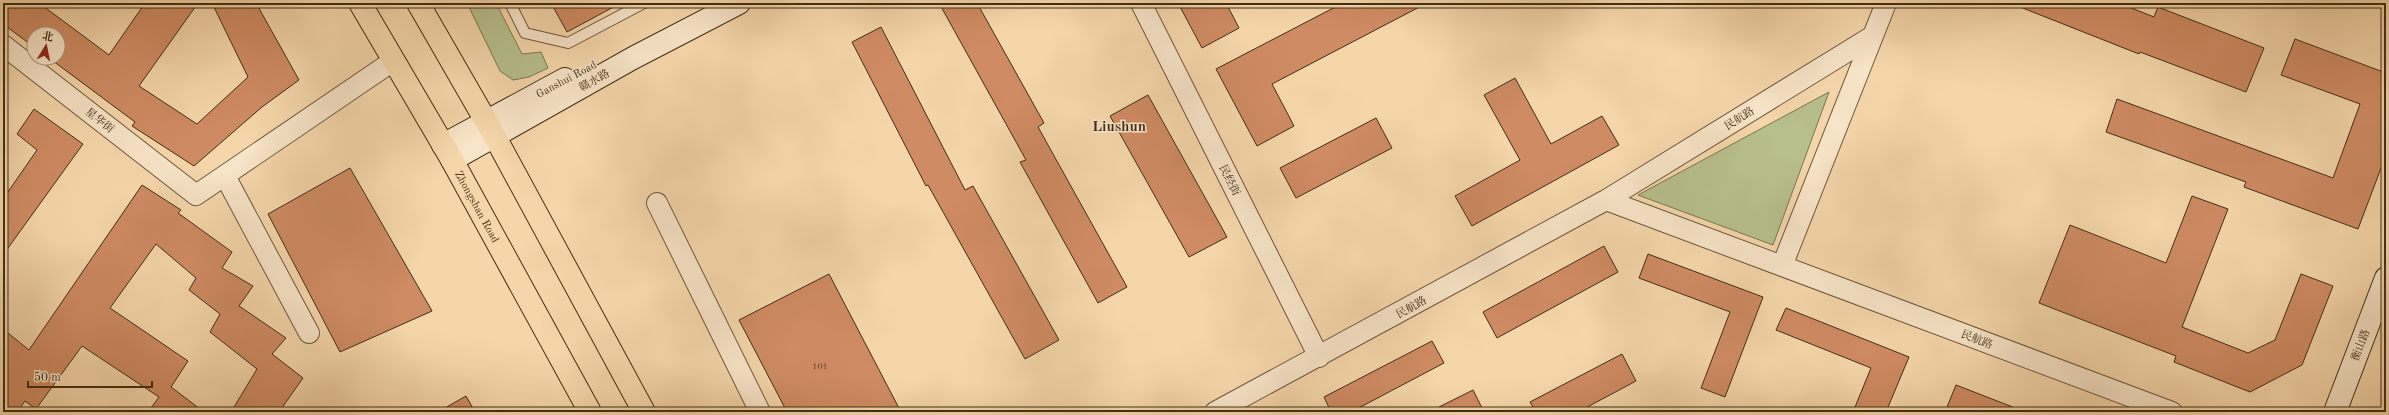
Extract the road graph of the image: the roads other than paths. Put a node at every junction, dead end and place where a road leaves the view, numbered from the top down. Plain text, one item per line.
1 (360, 3) edge
2 (418, 3) edge
3 (510, 3) edge
4 (644, 3) edge
5 (711, 3) edge
6 (739, 3) edge
7 (1141, 3) edge
8 (1886, 3) edge
9 (1871, 37) junction
10 (3, 45) edge
11 (393, 61) junction
12 (490, 128) junction
13 (448, 152) junction
14 (225, 176) junction
15 (1606, 200) junction
16 (657, 203) dead end
17 (1782, 266) junction
18 (2386, 278) edge
19 (310, 333) dead end
20 (1319, 357) junction
21 (590, 412) edge
22 (644, 412) edge
23 (760, 412) edge
24 (1215, 412) edge
25 (2172, 412) edge
26 (2334, 412) edge

1 - 11 main road, Zhongshan Road
2 - 12 main road
3 - 4 lane
5 - 12 main road, Ganshui Road
6 - 12 main road, 赣水路
7 - 20 street, 民经街
8 - 9 street
9 - 15 street, 民航路
9 - 17 street
10 - 14 street, 星华街
11 - 13 main road, Zhongshan Road
11 - 14 street
12 - 13 main road, Ganshui Road
12 - 22 main road
13 - 21 main road, Zhongshan Road
14 - 19 street
15 - 17 street, 民航路
15 - 20 street, 民航路
16 - 23 street
17 - 25 street, 民航路
18 - 26 main road, 衡山路
20 - 24 street, 民航路

